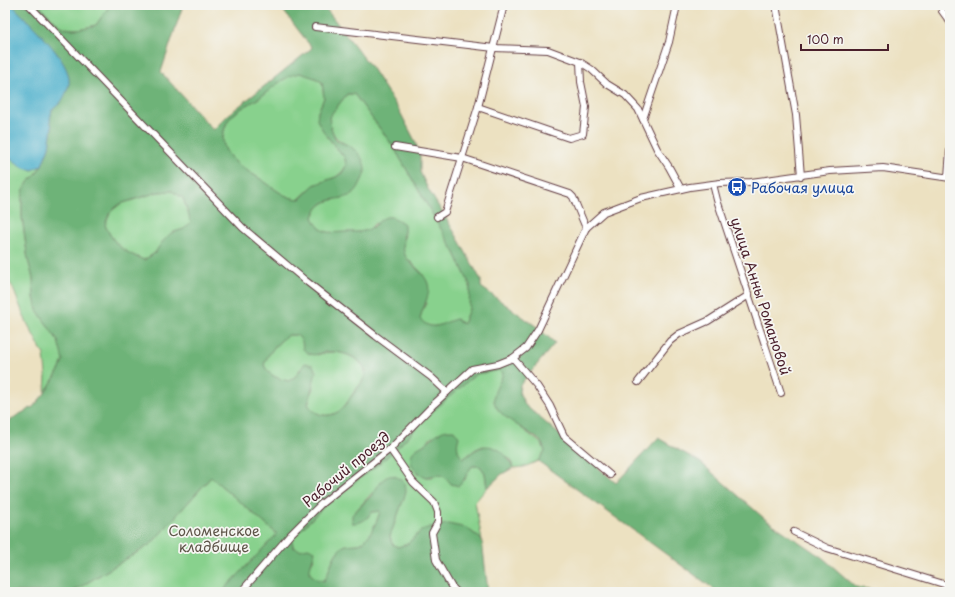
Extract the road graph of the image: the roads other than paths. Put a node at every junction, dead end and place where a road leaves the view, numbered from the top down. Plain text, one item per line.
1 (29, 5) edge
2 (504, 5) edge
3 (677, 5) edge
4 (776, 5) edge
5 (941, 5) edge
6 (950, 22) edge
7 (315, 27) dead end
8 (494, 48) junction
9 (580, 62) junction
10 (478, 107) junction
11 (643, 119) junction
12 (395, 147) dead end
13 (950, 150) edge
14 (462, 158) junction
15 (801, 176) junction
16 (949, 177) edge
17 (714, 184) junction
18 (681, 189) junction
19 (437, 217) dead end
20 (586, 228) junction
21 (749, 295) junction
22 (513, 358) junction
23 (638, 382) dead end
24 (447, 392) junction
25 (781, 393) dead end
26 (390, 449) junction
27 (610, 475) dead end
28 (794, 532) dead end
29 (950, 586) edge
30 (241, 592) edge
31 (457, 592) edge

1 - 24 street
2 - 8 street
3 - 11 street
4 - 15 street
5 - 6 street
7 - 8 street
8 - 9 street
8 - 10 street
9 - 10 street
9 - 11 street
10 - 14 street
11 - 18 street
12 - 14 street
13 - 16 street
14 - 19 street
14 - 20 street
15 - 16 street
15 - 17 street
17 - 18 street
17 - 21 street, улица Анны Романовой
18 - 20 street
20 - 22 street
21 - 23 street
21 - 25 street, улица Анны Романовой
22 - 24 street, Рабочий проезд
22 - 27 street
24 - 26 street, Рабочий проезд
26 - 30 street, Рабочий проезд
26 - 31 street
28 - 29 street

